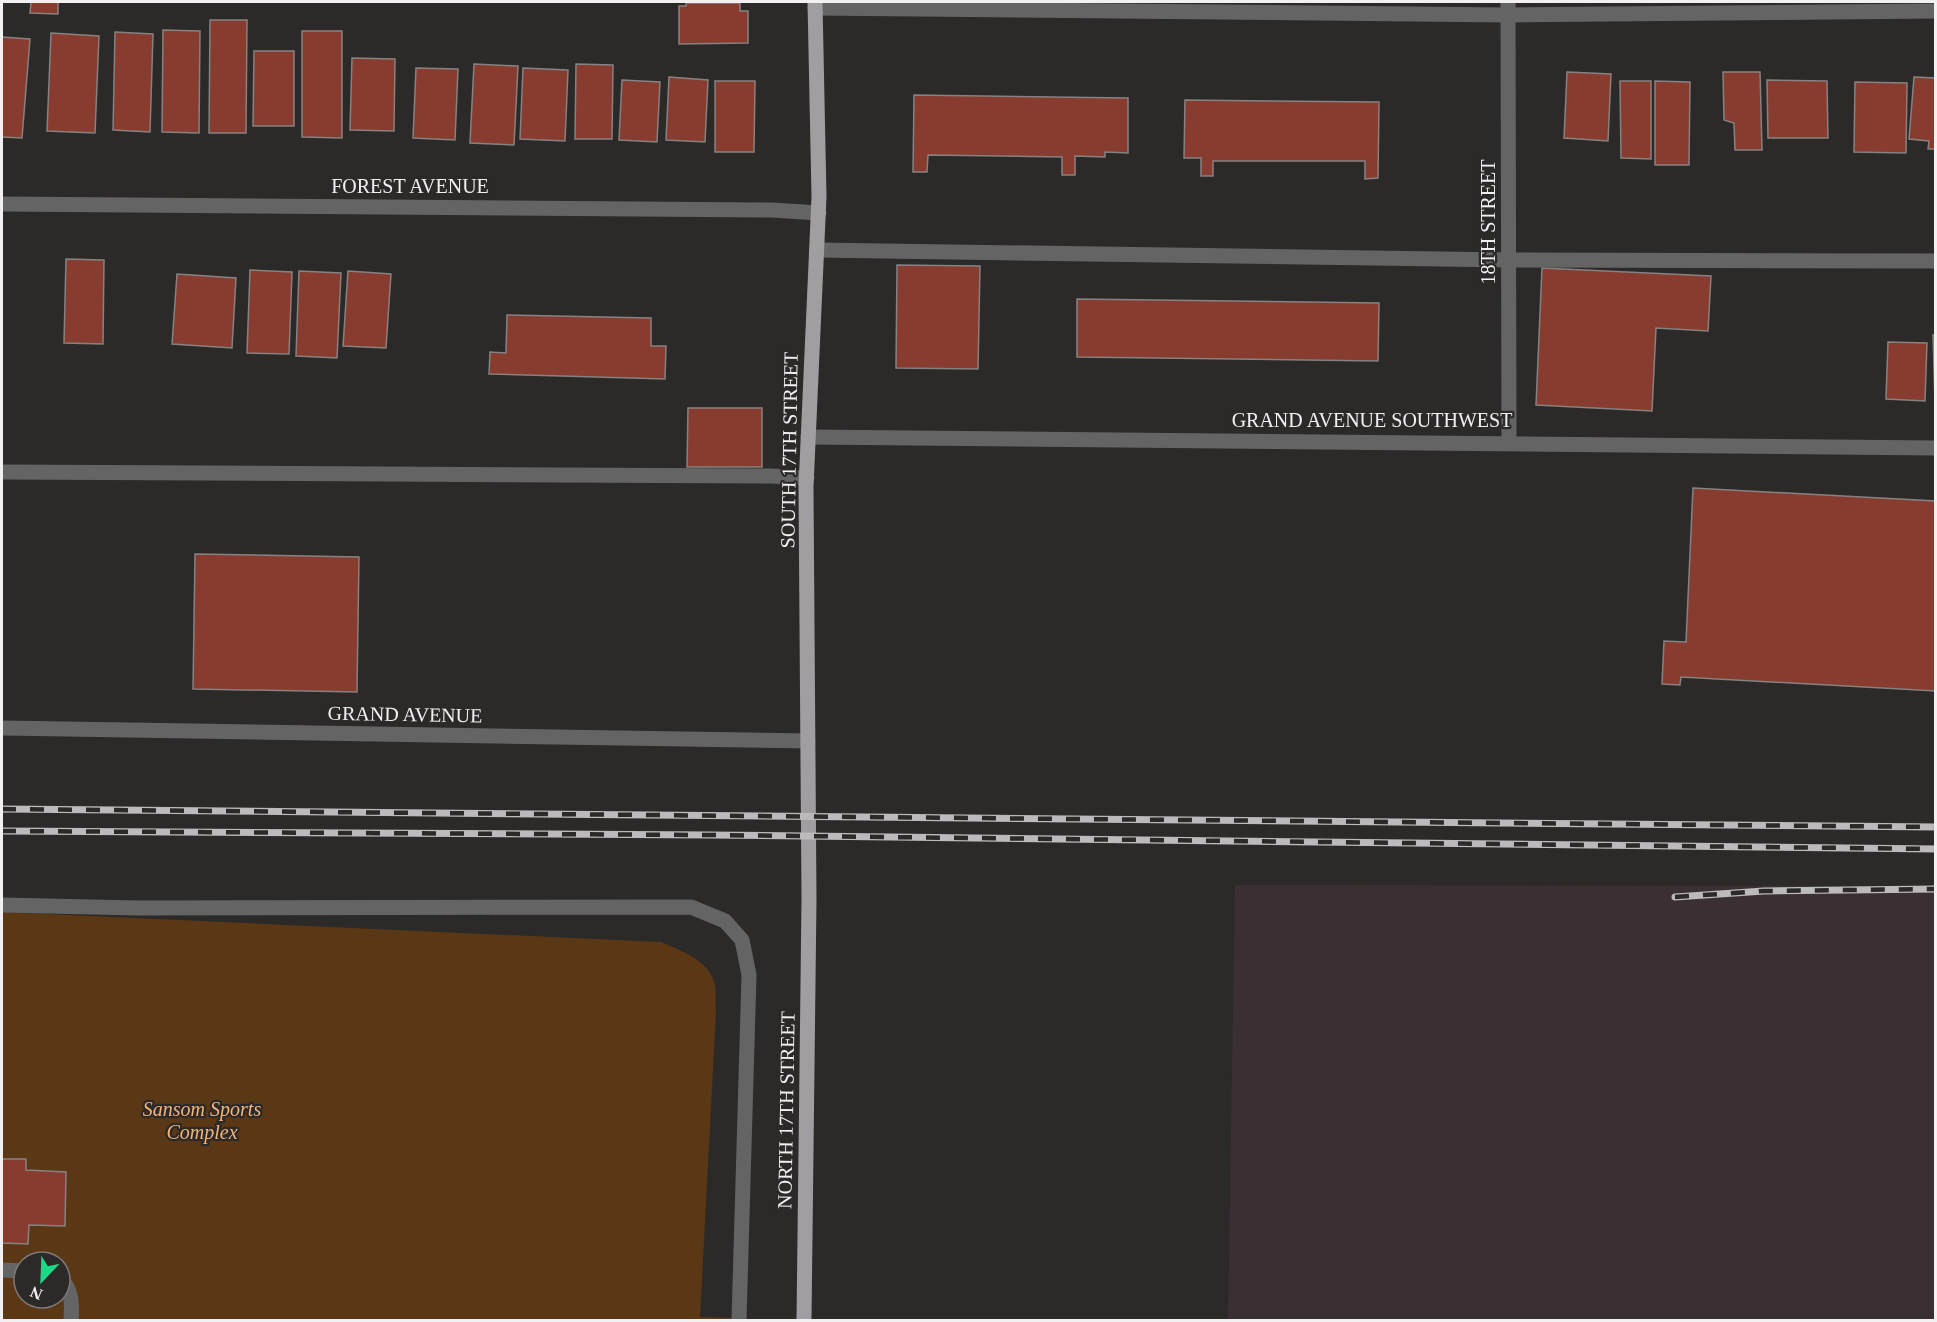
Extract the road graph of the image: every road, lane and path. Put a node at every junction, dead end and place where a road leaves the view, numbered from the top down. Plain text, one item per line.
1 (815, 5) edge
2 (975, 6) edge
3 (1508, 8) edge
4 (1935, 11) edge
5 (2, 204) edge
6 (819, 213) junction
7 (817, 250) junction
8 (1509, 260) junction
9 (1935, 261) edge
10 (808, 436) junction
11 (1509, 442) junction
12 (1935, 448) edge
13 (2, 472) edge
14 (807, 478) junction
15 (2, 728) edge
16 (808, 741) junction
17 (809, 899) joint
18 (2, 905) edge
19 (739, 1320) edge
20 (804, 1320) edge

1 - 2 street
1 - 6 main road, SOUTH 17TH STREET
2 - 3 street
3 - 4 street
3 - 8 street, 18TH STREET
5 - 6 street, FOREST AVENUE
6 - 7 main road, SOUTH 17TH STREET
7 - 8 street
7 - 10 main road, SOUTH 17TH STREET
8 - 9 street
8 - 11 street, 18TH STREET
10 - 11 street, GRAND AVENUE SOUTHWEST
10 - 14 main road, SOUTH 17TH STREET
11 - 12 street, GRAND AVENUE SOUTHWEST
13 - 14 street
14 - 16 main road, SOUTH 17TH STREET
15 - 16 street, GRAND AVENUE
16 - 17 main road, SOUTH 17TH STREET
17 - 20 main road, NORTH 17TH STREET
18 - 19 street

